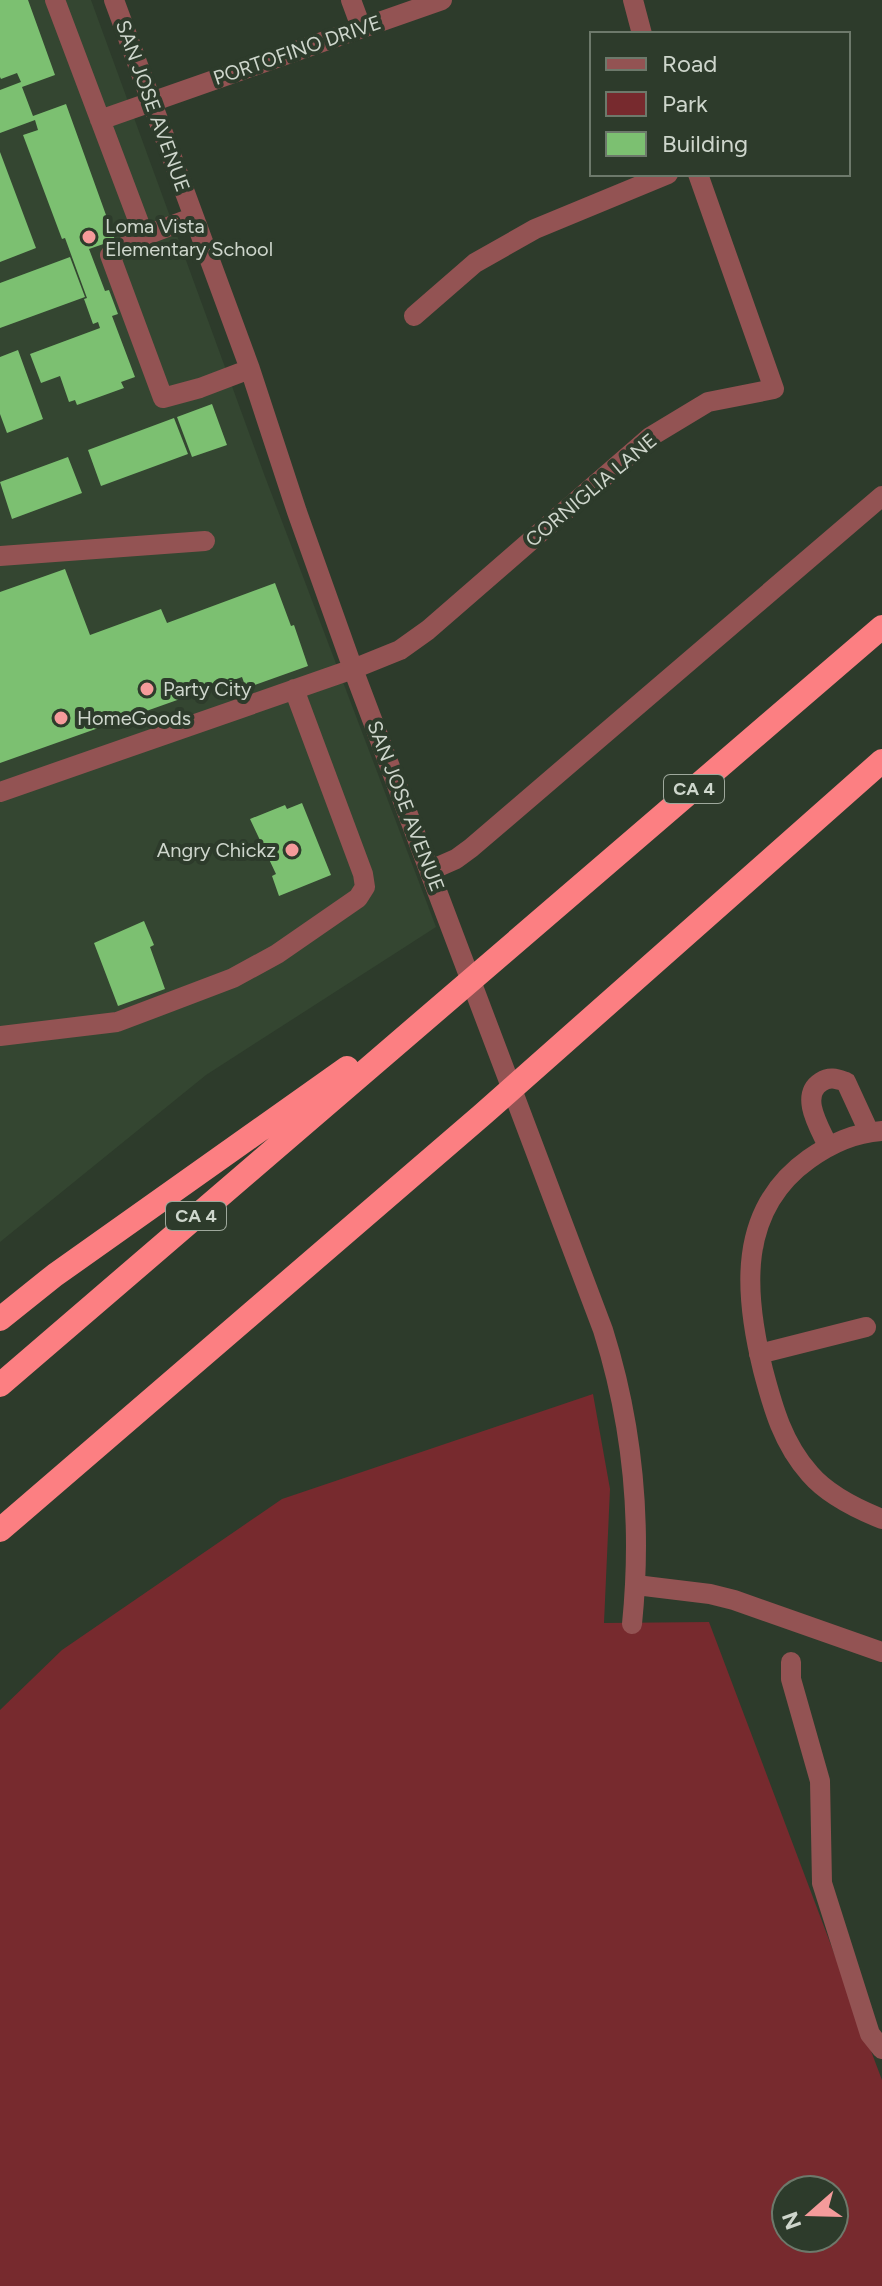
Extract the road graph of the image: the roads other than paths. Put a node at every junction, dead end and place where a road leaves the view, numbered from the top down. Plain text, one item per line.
1 (55, 0) edge
2 (114, 0) edge
3 (351, 0) edge
4 (442, 0) edge
5 (633, 0) edge
6 (361, 27) junction
7 (641, 32) edge
8 (152, 102) junction
9 (100, 120) junction
10 (663, 176) edge
11 (699, 176) edge
12 (194, 217) junction
13 (144, 236) junction
14 (414, 316) dead end
15 (250, 369) junction
16 (882, 496) edge
17 (205, 541) dead end
18 (0, 556) edge
19 (882, 627) edge
20 (353, 669) junction
21 (294, 689) junction
22 (882, 761) edge
23 (0, 792) edge
24 (431, 870) junction
25 (0, 1036) edge
26 (393, 1046) junction
27 (876, 1131) edge
28 (828, 1146) junction
29 (0, 1319) edge
30 (866, 1327) dead end
31 (759, 1354) junction
32 (0, 1385) edge
33 (882, 1519) edge
34 (0, 1530) edge
35 (636, 1585) junction
36 (632, 1624) dead end
37 (882, 1652) edge
38 (791, 1662) dead end
39 (882, 2049) edge

1 - 9 street
2 - 8 street, SAN JOSE AVENUE
3 - 6 street
4 - 6 street, PORTOFINO DRIVE
5 - 7 street
6 - 8 street, PORTOFINO DRIVE
8 - 9 street, PORTOFINO DRIVE
8 - 12 street, SAN JOSE AVENUE
9 - 13 street
10 - 14 street
11 - 20 street, CORNIGLIA LANE
12 - 13 street
12 - 15 street, SAN JOSE AVENUE
13 - 15 street
15 - 20 street, SAN JOSE AVENUE
16 - 24 street
17 - 18 street
19 - 26 highway, CA 4 / CA 4
20 - 21 street
20 - 24 street, SAN JOSE AVENUE
21 - 23 street
21 - 25 street
22 - 34 highway
24 - 35 street, SAN JOSE AVENUE
26 - 29 highway
26 - 32 highway, CA 4
27 - 28 street
27 - 28 street
28 - 31 street
30 - 31 street
31 - 33 street
35 - 36 street, SAN JOSE AVENUE
35 - 37 street
38 - 39 street

